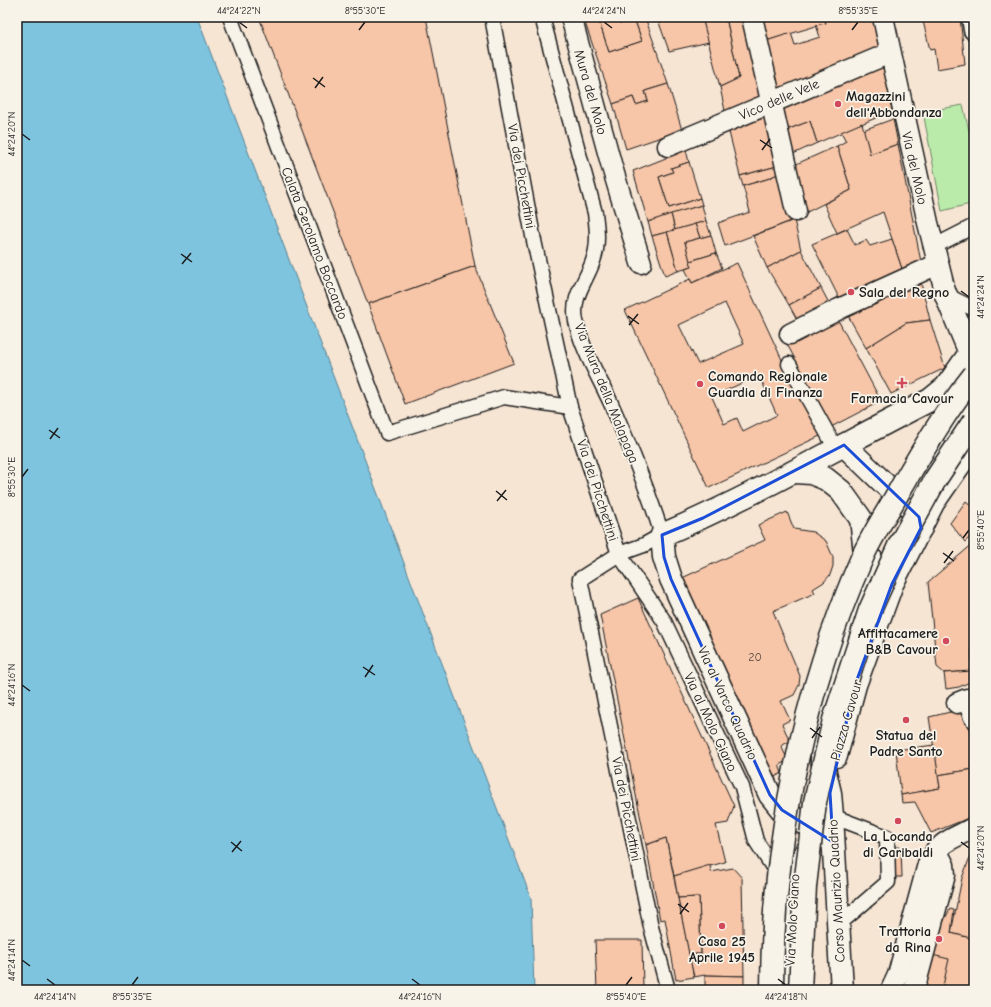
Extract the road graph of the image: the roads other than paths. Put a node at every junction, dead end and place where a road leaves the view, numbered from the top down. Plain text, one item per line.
1 (230, 17) edge
2 (492, 17) edge
3 (542, 17) edge
4 (571, 17) edge
5 (752, 17) edge
6 (883, 17) edge
7 (972, 17) edge
8 (974, 30) edge
9 (890, 53) junction
10 (772, 102) junction
11 (668, 146) dead end
12 (796, 211) dead end
13 (974, 226) edge
14 (936, 255) junction
15 (641, 263) dead end
16 (946, 295) junction
17 (974, 309) edge
18 (790, 334) dead end
19 (972, 351) edge
20 (790, 364) dead end
21 (974, 375) edge
22 (570, 407) junction
23 (970, 415) edge
24 (974, 444) edge
25 (840, 447) junction
26 (794, 472) junction
27 (902, 502) junction
28 (921, 528) junction
29 (662, 535) junction
30 (619, 554) junction
31 (867, 569) junction
32 (830, 792) junction
33 (832, 816) junction
34 (974, 827) edge
35 (815, 832) junction
36 (834, 842) junction
37 (936, 850) junction
38 (791, 895) junction
39 (838, 925) junction
40 (668, 990) edge
41 (772, 990) edge
42 (788, 990) edge
43 (800, 990) edge
44 (842, 990) edge
45 (891, 990) edge
46 (914, 990) edge

1 - 22 lane, Calata Gerolamo Boccardo
2 - 22 lane, Via dei Picchettini
3 - 29 lane, Via Mura della Malapaga
4 - 15 street, Mura del Molo
5 - 10 street
6 - 9 street, Via del Molo
7 - 8 street
9 - 10 street, Vico delle Vele
9 - 14 street, Via del Molo
10 - 11 street, Vico delle Vele
10 - 12 street
13 - 14 lane
14 - 16 street, Via del Molo
14 - 18 street
16 - 17 lane
16 - 19 main road, Via del Molo
19 - 23 main road
19 - 25 main road
20 - 25 lane
21 - 41 main road, bridge
22 - 30 lane, Via dei Picchettini
23 - 27 main road, Piazza Cavour
23 - 43 main road, bridge
24 - 28 main road, Piazza Cavour
25 - 26 main road
25 - 27 main road
26 - 29 main road
26 - 31 main road, Piazza Cavour
27 - 28 main road
27 - 31 main road, Piazza Cavour
28 - 32 main road, Piazza Cavour
29 - 30 lane
29 - 35 main road, Via al Varco Quadrio
30 - 38 lane, Via al Molo Giano
30 - 40 lane, Via dei Picchettini
31 - 32 main road, Piazza Cavour
32 - 33 main road, Corso Maurizio Quadrio
33 - 36 main road, Corso Maurizio Quadrio
33 - 39 lane
34 - 37 street
35 - 36 main road, Via al Varco Quadrio
35 - 38 lane, Via Molo Giano
36 - 39 main road, Corso Maurizio Quadrio
37 - 45 street
37 - 46 street
38 - 42 lane, Via Molo Giano
39 - 44 main road, Corso Maurizio Quadrio

